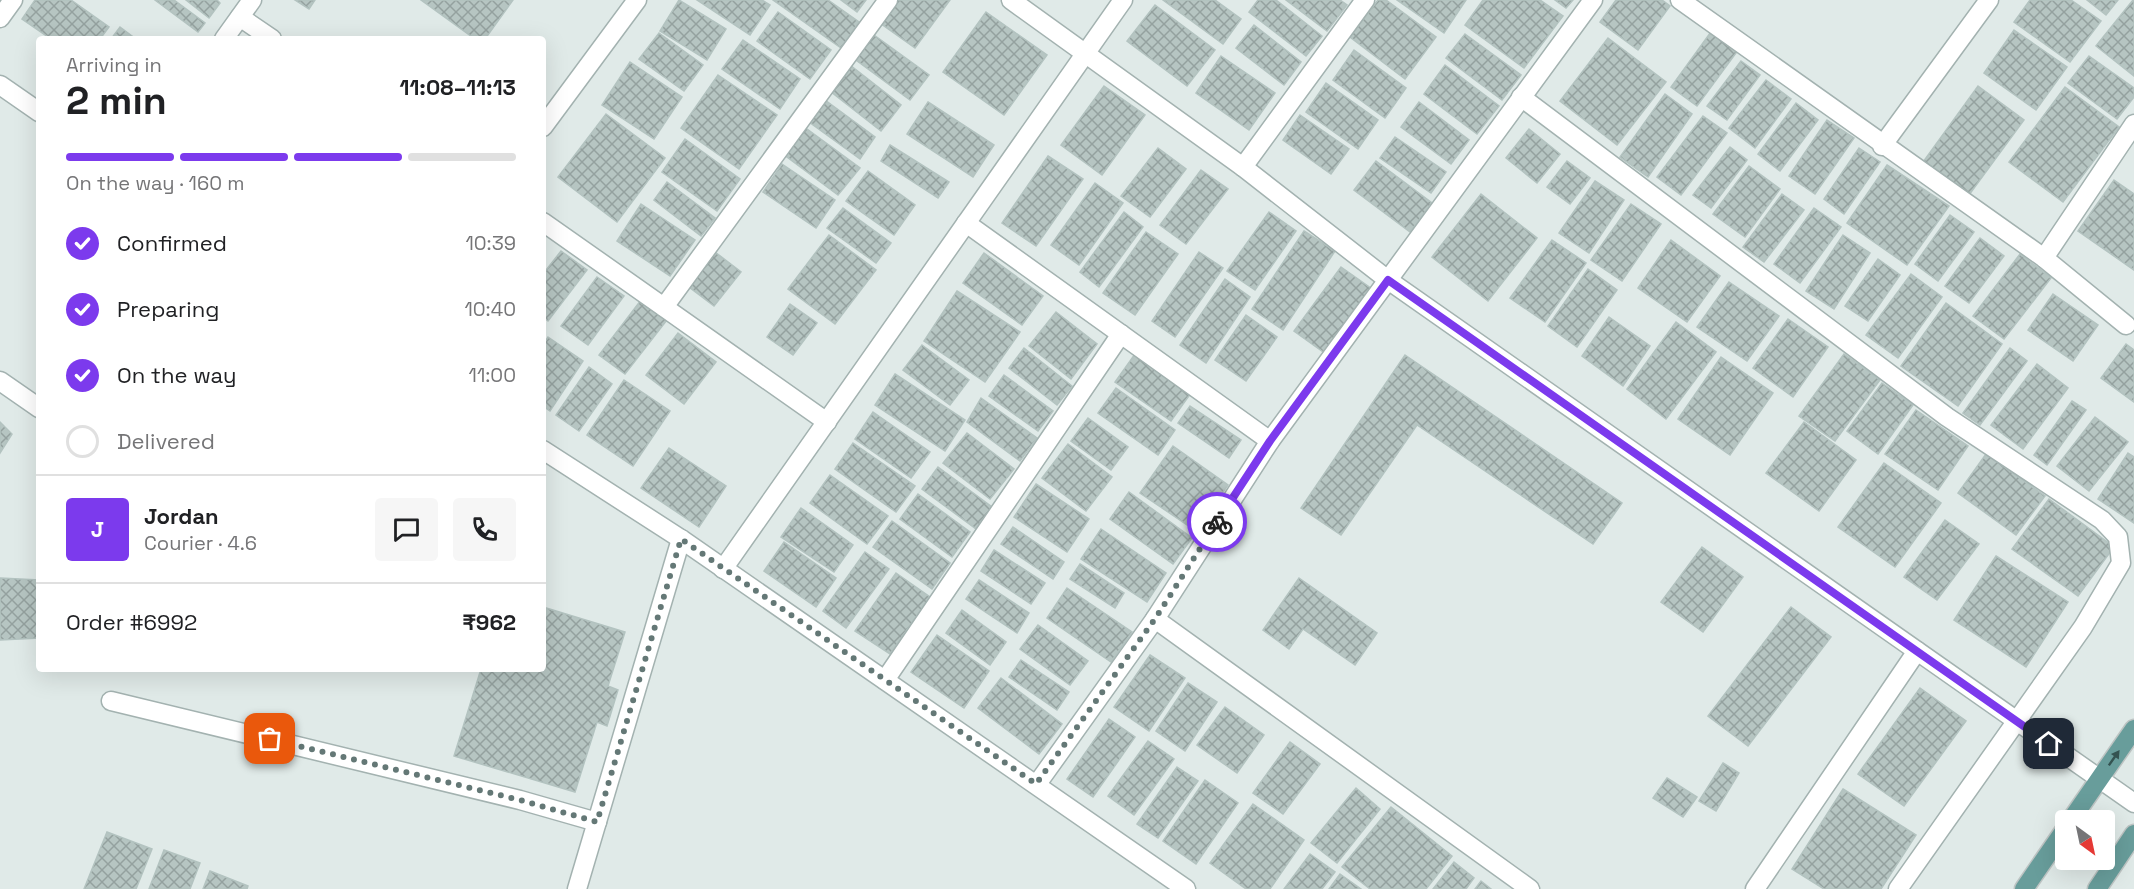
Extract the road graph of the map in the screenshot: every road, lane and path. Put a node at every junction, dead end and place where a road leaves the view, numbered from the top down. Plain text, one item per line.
1 (13, 0) edge
2 (252, 0) edge
3 (888, 0) edge
4 (1011, 0) edge
5 (1123, 0) edge
6 (1365, 0) edge
7 (1593, 0) edge
8 (1680, 0) edge
9 (1989, 0) edge
10 (634, 1) edge
11 (240, 17) junction
12 (0, 18) edge
13 (226, 36) edge
14 (268, 36) edge
15 (1086, 53) junction
16 (0, 85) edge
17 (1521, 97) junction
18 (36, 110) edge
19 (546, 123) edge
20 (2134, 124) edge
21 (1882, 146) junction
22 (1243, 167) junction
23 (966, 223) junction
24 (546, 224) edge
25 (2044, 258) junction
26 (1388, 280) junction
27 (664, 307) junction
28 (2126, 325) dead end
29 (1121, 334) junction
30 (0, 381) edge
31 (36, 406) edge
32 (827, 422) junction
33 (1270, 441) junction
34 (546, 452) edge
35 (681, 539) junction
36 (723, 569) junction
37 (1155, 619) junction
38 (1917, 651) junction
39 (885, 680) junction
40 (111, 701) dead end
41 (2016, 721) junction
42 (2134, 729) edge
43 (2099, 779) junction
44 (1036, 784) junction
45 (2134, 803) edge
46 (2078, 810) edge
47 (597, 822) junction
48 (2134, 834) edge
49 (2055, 844) edge
50 (577, 889) edge
51 (1186, 889) edge
52 (1530, 889) edge
53 (1755, 889) edge
54 (1898, 889) edge
55 (2024, 889) edge
56 (2097, 889) edge

1 - 12 street
2 - 11 street
3 - 27 street
4 - 15 street
5 - 15 street
6 - 22 street
7 - 17 street
8 - 21 street
9 - 21 street
10 - 19 street
11 - 13 street
11 - 14 street
15 - 22 street
15 - 23 street
16 - 18 street
17 - 26 street
17 - 41 street
20 - 25 street
21 - 25 street
22 - 26 street
23 - 29 street
23 - 32 street
24 - 27 street
25 - 28 street
26 - 33 street
26 - 38 street
27 - 32 street
29 - 33 street
29 - 39 street
30 - 31 street
32 - 36 street
33 - 37 street
34 - 35 street
35 - 36 street
35 - 47 street
36 - 39 street
37 - 44 street
37 - 52 street
38 - 41 street
38 - 53 street
39 - 44 street
40 - 47 street
41 - 43 street
41 - 54 street
43 -> 42 main road
43 - 45 street
43 - 46 main road
44 - 51 street
47 - 50 street
48 - 56 main road
49 - 55 main road

